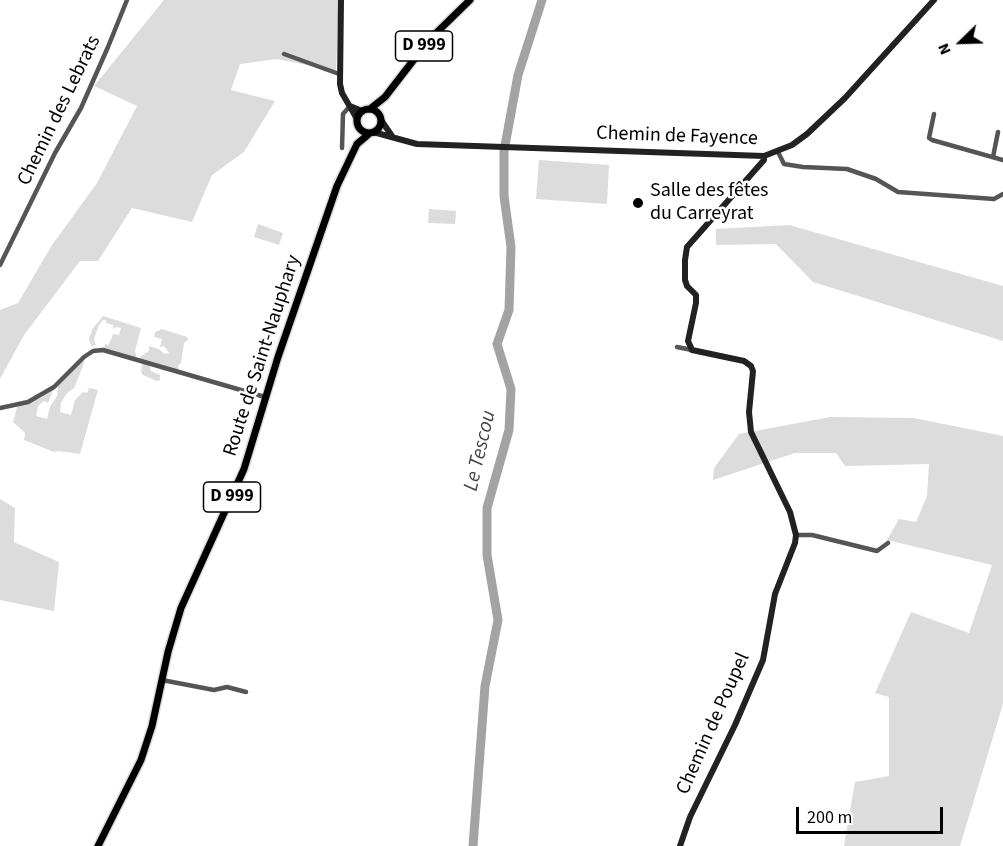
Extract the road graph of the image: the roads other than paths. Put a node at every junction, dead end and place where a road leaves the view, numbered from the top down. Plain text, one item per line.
1 (126, 0) edge
2 (341, 0) edge
3 (470, 0) edge
4 (934, 0) edge
5 (284, 54) dead end
6 (339, 74) junction
7 (385, 97) junction
8 (350, 106) junction
9 (370, 109) junction
10 (362, 111) junction
11 (934, 114) dead end
12 (357, 119) junction
13 (381, 119) junction
14 (358, 128) junction
15 (998, 132) dead end
16 (371, 133) junction
17 (393, 137) junction
18 (357, 144) junction
19 (342, 148) dead end
20 (778, 152) junction
21 (764, 156) junction
22 (993, 157) junction
23 (1003, 160) edge
24 (1003, 194) edge
25 (0, 265) edge
26 (677, 347) dead end
27 (692, 350) junction
28 (266, 397) junction
29 (0, 408) edge
30 (796, 535) junction
31 (888, 543) dead end
32 (162, 680) junction
33 (246, 692) dead end
34 (98, 846) edge
35 (680, 846) edge

1 - 25 street, Chemin des Lebrats
2 - 6 street
3 - 7 main road, D 999
4 - 20 street, Chemin de Fayence
5 - 6 street
6 - 8 street
7 - 9 main road, D 999
7 - 13 main road, D 999
8 - 10 street
8 - 12 street
8 - 19 street
9 - 10 main road
9 - 13 main road
10 - 12 main road
11 - 22 street
12 - 14 main road
13 - 16 main road
13 - 17 street
14 - 16 main road
14 - 18 main road, Route de Saint-Nauphary / D 999
15 - 22 street
16 - 17 street, Chemin de Fayence
16 - 18 main road, Route de Saint-Nauphary / D 999
17 - 21 street, Chemin de Fayence
18 - 28 main road, Route de Saint-Nauphary / D 999
20 - 21 street, Chemin de Fayence
20 - 24 street
21 - 27 street
22 - 23 street
26 - 27 street
27 - 30 street
28 - 29 street
28 - 32 main road, Route de Saint-Nauphary / D 999
30 - 31 street
30 - 35 street, Chemin de Poupel
32 - 33 street
32 - 34 main road, Route de Saint-Nauphary / D 999

